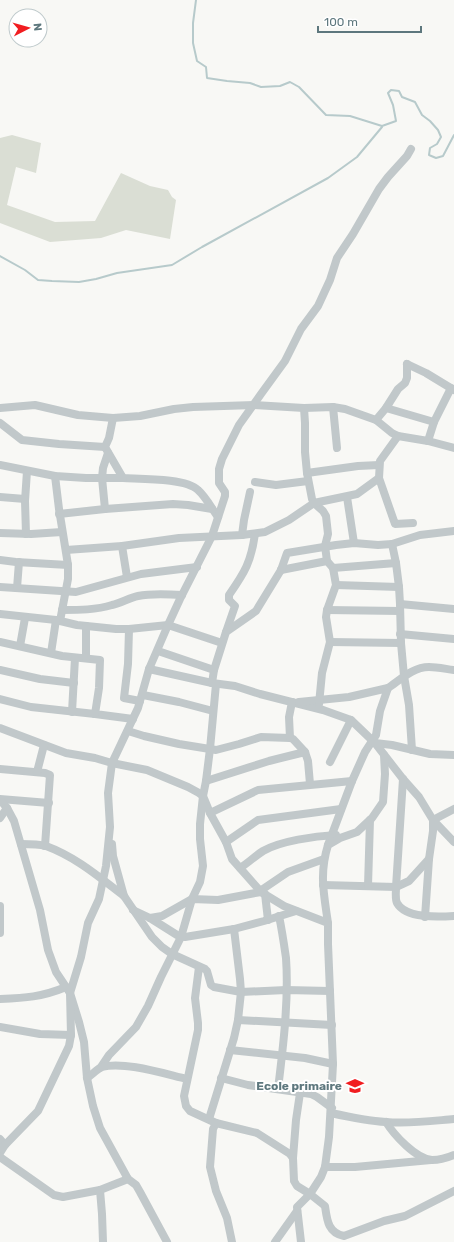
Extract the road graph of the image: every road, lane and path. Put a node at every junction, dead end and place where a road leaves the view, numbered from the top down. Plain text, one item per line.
1 (411, 148) dead end
2 (452, 389) edge
3 (254, 405) junction
4 (333, 407) junction
5 (0, 408) edge
6 (304, 408) junction
7 (386, 408) junction
8 (113, 418) junction
9 (376, 420) junction
10 (434, 422) junction
11 (0, 423) edge
12 (398, 436) junction
13 (428, 441) junction
14 (337, 448) dead end
15 (454, 448) edge
16 (107, 450) junction
17 (0, 465) edge
18 (379, 465) junction
19 (27, 471) junction
20 (55, 476) junction
21 (308, 477) junction
22 (102, 478) junction
23 (123, 478) junction
24 (379, 478) junction
25 (255, 482) dead end
26 (250, 492) dead end
27 (0, 497) edge
28 (347, 497) junction
29 (25, 499) junction
30 (314, 504) junction
31 (105, 509) junction
32 (212, 509) junction
33 (59, 514) junction
34 (218, 517) junction
35 (413, 523) dead end
36 (454, 531) edge
37 (62, 532) junction
38 (0, 533) edge
39 (26, 534) junction
40 (255, 534) junction
41 (212, 536) junction
42 (242, 536) junction
43 (354, 543) junction
44 (392, 544) junction
45 (122, 546) junction
46 (325, 546) junction
47 (66, 550) junction
48 (0, 560) edge
49 (327, 561) junction
50 (19, 562) junction
51 (396, 563) junction
52 (68, 565) junction
53 (197, 567) junction
54 (333, 568) junction
55 (281, 570) junction
56 (127, 577) junction
57 (336, 585) junction
58 (0, 587) edge
59 (399, 587) junction
60 (17, 588) junction
61 (66, 591) junction
62 (182, 595) junction
63 (400, 607) junction
64 (454, 609) edge
65 (62, 610) junction
66 (327, 610) junction
67 (0, 614) edge
68 (24, 618) junction
69 (58, 621) junction
70 (168, 625) junction
71 (86, 626) junction
72 (129, 629) junction
73 (226, 632) junction
74 (400, 638) junction
75 (454, 639) edge
76 (0, 642) edge
77 (330, 642) junction
78 (222, 643) junction
79 (20, 646) junction
80 (158, 651) junction
81 (51, 653) junction
82 (75, 658) junction
83 (86, 658) junction
84 (150, 669) junction
85 (0, 670) edge
86 (214, 670) junction
87 (454, 670) edge
88 (404, 676) junction
89 (74, 683) junction
90 (214, 684) junction
91 (388, 688) junction
92 (142, 698) junction
93 (0, 699) edge
94 (320, 699) junction
95 (293, 702) junction
96 (318, 709) junction
97 (213, 711) junction
98 (72, 712) junction
99 (95, 714) junction
100 (133, 719) junction
101 (351, 720) junction
102 (0, 729) edge
103 (128, 731) junction
104 (290, 738) junction
105 (373, 742) junction
106 (44, 745) junction
107 (210, 749) junction
108 (412, 750) junction
109 (305, 752) junction
110 (384, 754) junction
111 (454, 755) edge
112 (330, 762) dead end
113 (112, 763) junction
114 (0, 769) edge
115 (37, 772) junction
116 (403, 779) junction
117 (206, 781) junction
118 (352, 781) junction
119 (310, 784) junction
120 (203, 796) junction
121 (0, 800) edge
122 (49, 803) junction
123 (7, 808) junction
124 (341, 809) junction
125 (454, 809) edge
126 (210, 813) junction
127 (0, 818) edge
128 (370, 820) junction
129 (433, 820) junction
130 (110, 827) junction
131 (348, 835) junction
132 (331, 836) junction
133 (226, 842) junction
134 (454, 842) edge
135 (21, 844) junction
136 (328, 845) junction
137 (45, 846) junction
138 (324, 859) junction
139 (429, 859) junction
140 (240, 868) junction
141 (103, 880) junction
142 (323, 885) junction
143 (368, 886) junction
144 (396, 887) junction
145 (262, 892) junction
146 (124, 896) junction
147 (192, 899) junction
148 (0, 906) edge
149 (133, 910) junction
150 (296, 911) junction
151 (279, 916) junction
152 (454, 916) edge
153 (425, 917) junction
154 (150, 918) junction
155 (268, 920) junction
156 (328, 923) junction
157 (234, 929) junction
158 (0, 933) edge
159 (181, 937) junction
160 (172, 954) junction
161 (199, 967) junction
162 (68, 990) junction
163 (286, 990) junction
164 (330, 991) junction
165 (241, 992) junction
166 (0, 999) edge
167 (238, 1020) junction
168 (285, 1023) junction
169 (332, 1025) junction
170 (0, 1027) edge
171 (71, 1035) junction
172 (230, 1050) junction
173 (282, 1055) junction
174 (333, 1064) junction
175 (101, 1068) junction
176 (87, 1078) junction
177 (221, 1078) junction
178 (188, 1079) junction
179 (278, 1089) junction
180 (300, 1093) junction
181 (332, 1111) junction
182 (208, 1119) junction
183 (454, 1119) edge
184 (386, 1122) junction
185 (216, 1123) junction
186 (3, 1142) edge
187 (0, 1153) edge
188 (454, 1155) edge
189 (0, 1158) edge
190 (293, 1158) junction
191 (431, 1160) junction
192 (325, 1167) junction
193 (128, 1179) junction
194 (100, 1190) junction
195 (454, 1191) edge
196 (310, 1194) junction
197 (297, 1211) junction
198 (103, 1242) edge
199 (167, 1242) edge
200 (232, 1242) edge
201 (275, 1242) edge
202 (301, 1242) edge

1 - 3 street
2 - 7 street
2 - 10 street
3 - 6 street
3 - 8 street
3 - 34 street
4 - 6 street
4 - 9 street
4 - 14 street
5 - 8 street
6 - 21 street
7 - 9 street
7 - 10 street
8 - 16 street
9 - 12 street
10 - 13 street
11 - 16 street
12 - 13 street
12 - 18 street
13 - 15 street
16 - 22 street
16 - 23 street
17 - 19 street
18 - 21 street
18 - 24 street
19 - 20 street
19 - 29 street
20 - 22 street
20 - 33 street
21 - 25 street
21 - 30 street
22 - 23 street
22 - 31 street
23 - 32 street
24 - 28 street
24 - 35 street
26 - 42 street
27 - 29 street
28 - 30 street
28 - 43 street
29 - 39 street
30 - 40 street
30 - 46 street
31 - 32 street
31 - 33 street
32 - 34 street
33 - 37 street
34 - 41 street
36 - 44 street
37 - 39 street
37 - 47 street
38 - 39 street
40 - 42 street
40 - 73 street
41 - 42 street
41 - 45 street
41 - 53 street
43 - 44 street
43 - 46 street
44 - 51 street
45 - 47 street
45 - 56 street
46 - 49 street
46 - 55 street
47 - 52 street
48 - 50 street
49 - 54 street
49 - 55 street
50 - 52 street
50 - 60 street
51 - 54 street
51 - 59 street
52 - 61 street
53 - 56 street
53 - 62 street
54 - 57 street
55 - 73 street
56 - 61 street
57 - 59 street
57 - 66 street
58 - 60 street
59 - 63 street
60 - 61 street
61 - 65 street
62 - 65 street
62 - 70 street
63 - 64 street
63 - 66 street
63 - 74 street
65 - 69 street
66 - 77 street
67 - 68 street
68 - 69 street
68 - 79 street
69 - 71 street
69 - 81 street
70 - 72 street
70 - 78 street
70 - 80 street
71 - 72 street
71 - 83 street
72 - 92 street
73 - 78 street
74 - 75 street
74 - 77 street
74 - 88 street
76 - 79 street
77 - 94 street
78 - 86 street
79 - 81 street
80 - 84 street
80 - 86 street
81 - 82 street
82 - 83 street
82 - 89 street
83 - 99 street
84 - 90 street
84 - 92 street
85 - 89 street
86 - 90 street
87 - 88 street
88 - 91 street
88 - 108 street
89 - 98 street
90 - 95 street
90 - 97 street
91 - 94 street
91 - 105 street
92 - 97 street
92 - 100 street
93 - 98 street
94 - 95 street
94 - 96 street
95 - 96 street
95 - 104 street
96 - 101 street
97 - 107 street
98 - 99 street
99 - 100 street
100 - 103 street
101 - 105 street
101 - 112 street
102 - 106 street
103 - 107 street
103 - 113 street
104 - 107 street
104 - 109 street
105 - 108 street
105 - 110 street
105 - 118 street
106 - 113 street
106 - 115 street
107 - 117 street
108 - 111 street
109 - 117 street
109 - 119 street
110 - 116 street
110 - 128 street
113 - 120 street
113 - 130 street
114 - 115 street
115 - 122 street
116 - 129 street
116 - 144 street
117 - 120 street
118 - 119 street
118 - 124 street
119 - 126 street
120 - 126 street
120 - 147 street
121 - 122 street
121 - 123 street
122 - 137 street
123 - 127 street
123 - 135 street
124 - 132 street
124 - 133 street
125 - 129 street
126 - 133 street
128 - 131 street
128 - 143 street
129 - 134 street
129 - 139 street
130 - 141 street
130 - 146 street
131 - 132 street
131 - 136 street
132 - 136 street
132 - 140 street
133 - 140 street
135 - 137 street
135 - 162 street
136 - 138 street
137 - 141 street
138 - 142 street
138 - 145 street
139 - 144 street
139 - 153 street
140 - 145 street
141 - 146 street
141 - 162 street
142 - 143 street
142 - 156 street
143 - 144 street
144 - 153 street
145 - 147 street
145 - 150 street
145 - 155 street
146 - 149 street
147 - 154 street
147 - 159 street
148 - 158 street
149 - 154 street
149 - 160 street
150 - 151 street
150 - 156 street
151 - 155 street
151 - 163 street
152 - 153 street
154 - 159 street
155 - 157 street
156 - 164 street
157 - 159 street
157 - 165 street
159 - 160 street
160 - 161 street
160 - 175 street
161 - 165 street
161 - 178 street
162 - 166 street
162 - 171 street
162 - 176 street
163 - 164 street
163 - 165 street
163 - 168 street
164 - 169 street
165 - 167 street
167 - 168 street
167 - 172 street
168 - 169 street
168 - 173 street
169 - 174 street
170 - 171 street
171 - 186 street
172 - 173 street
172 - 177 street
173 - 174 street
173 - 179 street
174 - 181 street
175 - 176 street
175 - 178 street
176 - 193 street
177 - 179 street
177 - 182 street
178 - 182 street
179 - 180 street
180 - 181 street
180 - 190 street
181 - 184 street
181 - 192 street
182 - 185 street
183 - 184 street
184 - 191 street
185 - 190 street
185 - 200 street
186 - 187 street
188 - 191 street
189 - 194 street
190 - 196 street
191 - 192 street
192 - 196 street
193 - 194 street
193 - 199 street
194 - 198 street
195 - 196 street
196 - 197 street
197 - 201 street
197 - 202 street

